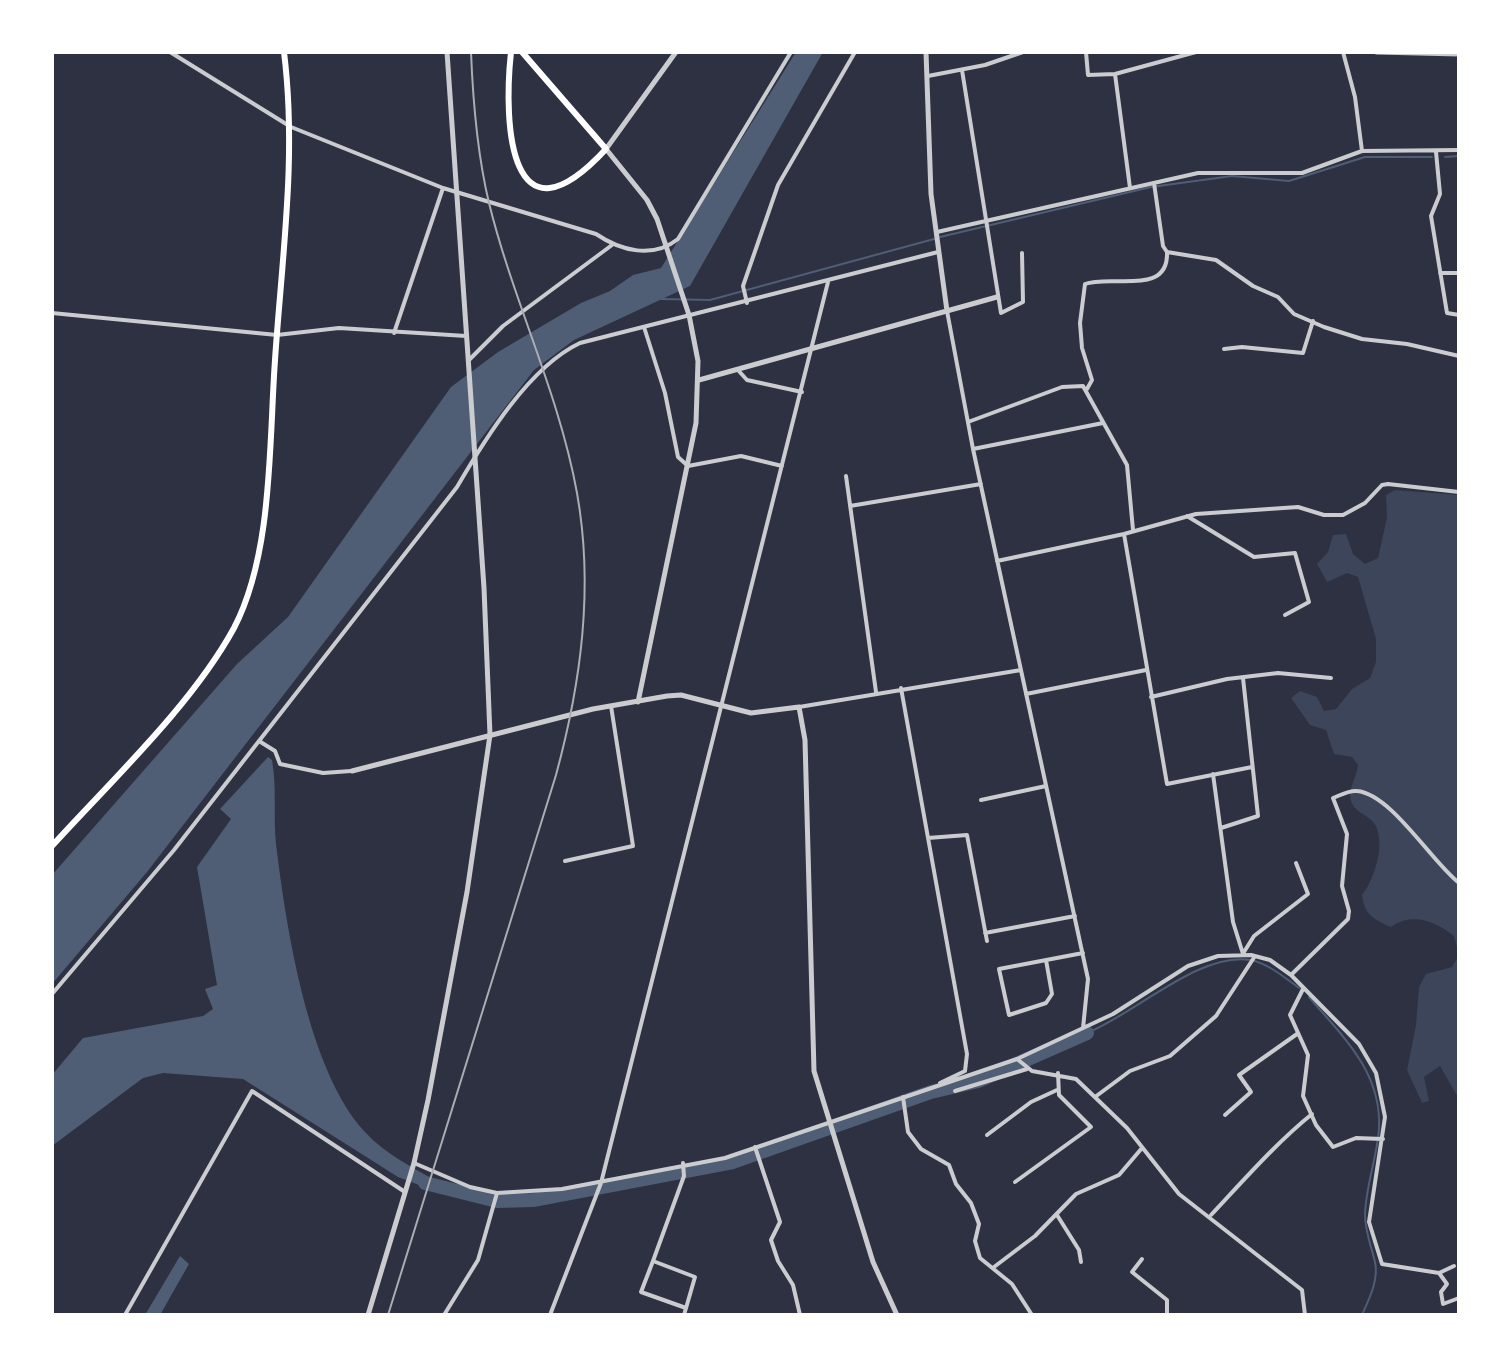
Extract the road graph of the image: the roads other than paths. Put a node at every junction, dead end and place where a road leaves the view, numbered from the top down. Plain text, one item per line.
1 (170, 52) edge
2 (284, 52) edge
3 (447, 52) edge
4 (511, 52) edge
5 (522, 52) edge
6 (676, 52) edge
7 (791, 52) edge
8 (855, 52) edge
9 (926, 52) edge
10 (1023, 52) edge
11 (1086, 52) edge
12 (1196, 52) edge
13 (1343, 52) edge
14 (1377, 52) edge
15 (1459, 54) edge
16 (962, 70) junction
17 (1115, 74) junction
18 (928, 76) junction
19 (291, 127) junction
20 (606, 149) junction
21 (1459, 150) edge
22 (1362, 151) junction
23 (1436, 152) junction
24 (1154, 183) junction
25 (443, 188) junction
26 (1130, 188) junction
27 (457, 190) junction
28 (985, 222) junction
29 (936, 236) junction
30 (612, 245) junction
31 (667, 251) junction
32 (938, 252) junction
33 (1167, 252) junction
34 (1022, 253) dead end
35 (1440, 273) junction
36 (1459, 273) edge
37 (828, 282) junction
38 (997, 297) junction
39 (747, 301) junction
40 (947, 311) junction
41 (52, 313) edge
42 (689, 315) junction
43 (1459, 315) edge
44 (1313, 321) junction
45 (644, 327) junction
46 (394, 333) junction
47 (277, 335) junction
48 (466, 336) junction
49 (813, 349) junction
50 (1224, 349) dead end
51 (1459, 356) edge
52 (468, 364) junction
53 (737, 369) junction
54 (699, 380) junction
55 (1087, 389) junction
56 (802, 392) junction
57 (968, 422) junction
58 (1103, 423) junction
59 (973, 449) junction
60 (474, 457) junction
61 (688, 466) junction
62 (782, 466) junction
63 (846, 476) dead end
64 (981, 484) junction
65 (1459, 492) edge
66 (850, 506) junction
67 (1187, 516) junction
68 (1133, 530) junction
69 (1124, 534) junction
70 (997, 561) junction
71 (1285, 615) dead end
72 (1021, 670) junction
73 (1146, 670) junction
74 (1243, 678) junction
75 (1331, 678) dead end
76 (901, 688) junction
77 (876, 692) junction
78 (1026, 694) junction
79 (1151, 697) junction
80 (638, 702) junction
81 (611, 706) junction
82 (721, 706) junction
83 (799, 707) junction
84 (490, 735) junction
85 (259, 741) junction
86 (1252, 767) junction
87 (352, 771) joint
88 (1213, 774) junction
89 (1046, 786) junction
90 (981, 800) dead end
91 (1221, 828) junction
92 (928, 838) junction
93 (52, 846) edge
94 (565, 861) dead end
95 (1296, 863) dead end
96 (1459, 883) edge
97 (1075, 916) junction
98 (985, 933) junction
99 (987, 941) dead end
100 (1083, 953) junction
101 (1243, 954) junction
102 (1254, 959) junction
103 (1046, 960) junction
104 (1291, 975) junction
105 (1303, 986) junction
106 (52, 994) edge
107 (1083, 1028) junction
108 (1297, 1034) junction
109 (1018, 1061) junction
110 (1026, 1068) junction
111 (1058, 1073) junction
112 (939, 1084) junction
113 (1057, 1090) junction
114 (955, 1091) dead end
115 (1095, 1097) junction
116 (904, 1099) junction
117 (1312, 1114) junction
118 (1225, 1115) dead end
119 (828, 1123) junction
120 (987, 1135) dead end
121 (1380, 1138) junction
122 (755, 1147) junction
123 (1143, 1147) junction
124 (413, 1166) junction
125 (684, 1167) junction
126 (1015, 1182) dead end
127 (600, 1184) junction
128 (406, 1191) junction
129 (497, 1194) junction
130 (1057, 1215) junction
131 (1211, 1215) junction
132 (1142, 1259) dead end
133 (653, 1261) junction
134 (1081, 1262) dead end
135 (1454, 1266) dead end
136 (994, 1267) junction
137 (1439, 1273) junction
138 (1459, 1298) edge
139 (686, 1308) junction
140 (125, 1315) edge
141 (368, 1315) edge
142 (444, 1315) edge
143 (550, 1315) edge
144 (684, 1315) edge
145 (800, 1315) edge
146 (897, 1315) edge
147 (1032, 1315) edge
148 (1167, 1315) edge
149 (1305, 1315) edge

1 - 19 street
2 - 19 main road
3 - 27 street
4 - 20 main road
5 - 20 main road
6 - 20 street
7 - 31 street
8 - 39 street
9 - 18 street
10 - 16 street
11 - 17 street
12 - 17 street
13 - 22 street
14 - 15 street
16 - 18 street
16 - 28 street
17 - 26 street
18 - 29 street
19 - 25 street
19 - 47 main road
20 - 31 street
21 - 23 street
22 - 23 street
22 - 24 street
23 - 35 street
24 - 26 street
24 - 33 street
25 - 27 street
25 - 46 street
26 - 28 street
27 - 30 street
27 - 48 street
28 - 29 street
28 - 38 street
29 - 32 street
30 - 31 street
30 - 52 street
31 - 42 street
32 - 37 street
32 - 40 street
33 - 44 street
33 - 55 street
34 - 38 street
35 - 36 street
35 - 43 street
37 - 39 street
37 - 49 street
38 - 40 street
39 - 42 street
40 - 49 street
40 - 57 street
41 - 47 street
42 - 45 street
42 - 54 street
44 - 50 street
44 - 51 street
45 - 60 street
45 - 61 street
46 - 47 street
46 - 48 street
47 - 93 main road
48 - 52 street
49 - 53 street
49 - 56 street
52 - 60 street
53 - 54 street
53 - 56 street
54 - 61 street
55 - 57 street
55 - 58 street
56 - 62 street
57 - 59 street
58 - 59 street
58 - 68 street
59 - 64 street
60 - 84 street
60 - 85 street
61 - 62 street
61 - 80 street
62 - 82 street
63 - 66 street
64 - 66 street
64 - 70 street
65 - 67 street
66 - 77 street
67 - 68 street
67 - 71 street
68 - 69 street
69 - 70 street
69 - 73 street
70 - 72 street
72 - 76 street
72 - 78 street
73 - 78 street
73 - 79 street
74 - 75 street
74 - 79 street
74 - 86 street
76 - 77 street
76 - 92 street
77 - 83 street
78 - 89 street
79 - 88 street
80 - 81 street
80 - 82 street
81 - 84 street
81 - 94 street
82 - 83 street
82 - 127 street
83 - 119 street
84 - 87 street
84 - 124 street
85 - 87 street
85 - 106 street
86 - 88 street
86 - 91 street
88 - 91 street
89 - 90 street
89 - 97 street
91 - 101 street
92 - 98 street
92 - 112 street
95 - 101 street
96 - 104 street
97 - 98 street
97 - 100 street
98 - 99 street
100 - 103 street
100 - 107 street
101 - 102 street
101 - 107 street
102 - 104 street
102 - 115 street
103 - 103 street
104 - 105 street
105 - 108 street
105 - 121 street
107 - 109 street
108 - 117 street
108 - 118 street
109 - 110 street
109 - 112 street
110 - 111 street
110 - 114 street
111 - 113 street
111 - 115 street
112 - 116 street
113 - 120 street
113 - 126 street
115 - 123 street
116 - 119 street
116 - 136 street
117 - 121 street
117 - 131 street
119 - 122 street
119 - 146 street
121 - 137 street
122 - 125 street
122 - 145 street
123 - 130 street
123 - 131 street
124 - 128 street
124 - 129 street
125 - 127 street
125 - 133 street
127 - 129 street
127 - 143 street
128 - 140 street
128 - 141 street
129 - 142 street
130 - 134 street
130 - 136 street
131 - 149 street
132 - 148 street
133 - 139 street
133 - 139 street
135 - 137 street
136 - 147 street
137 - 138 street
139 - 144 street

